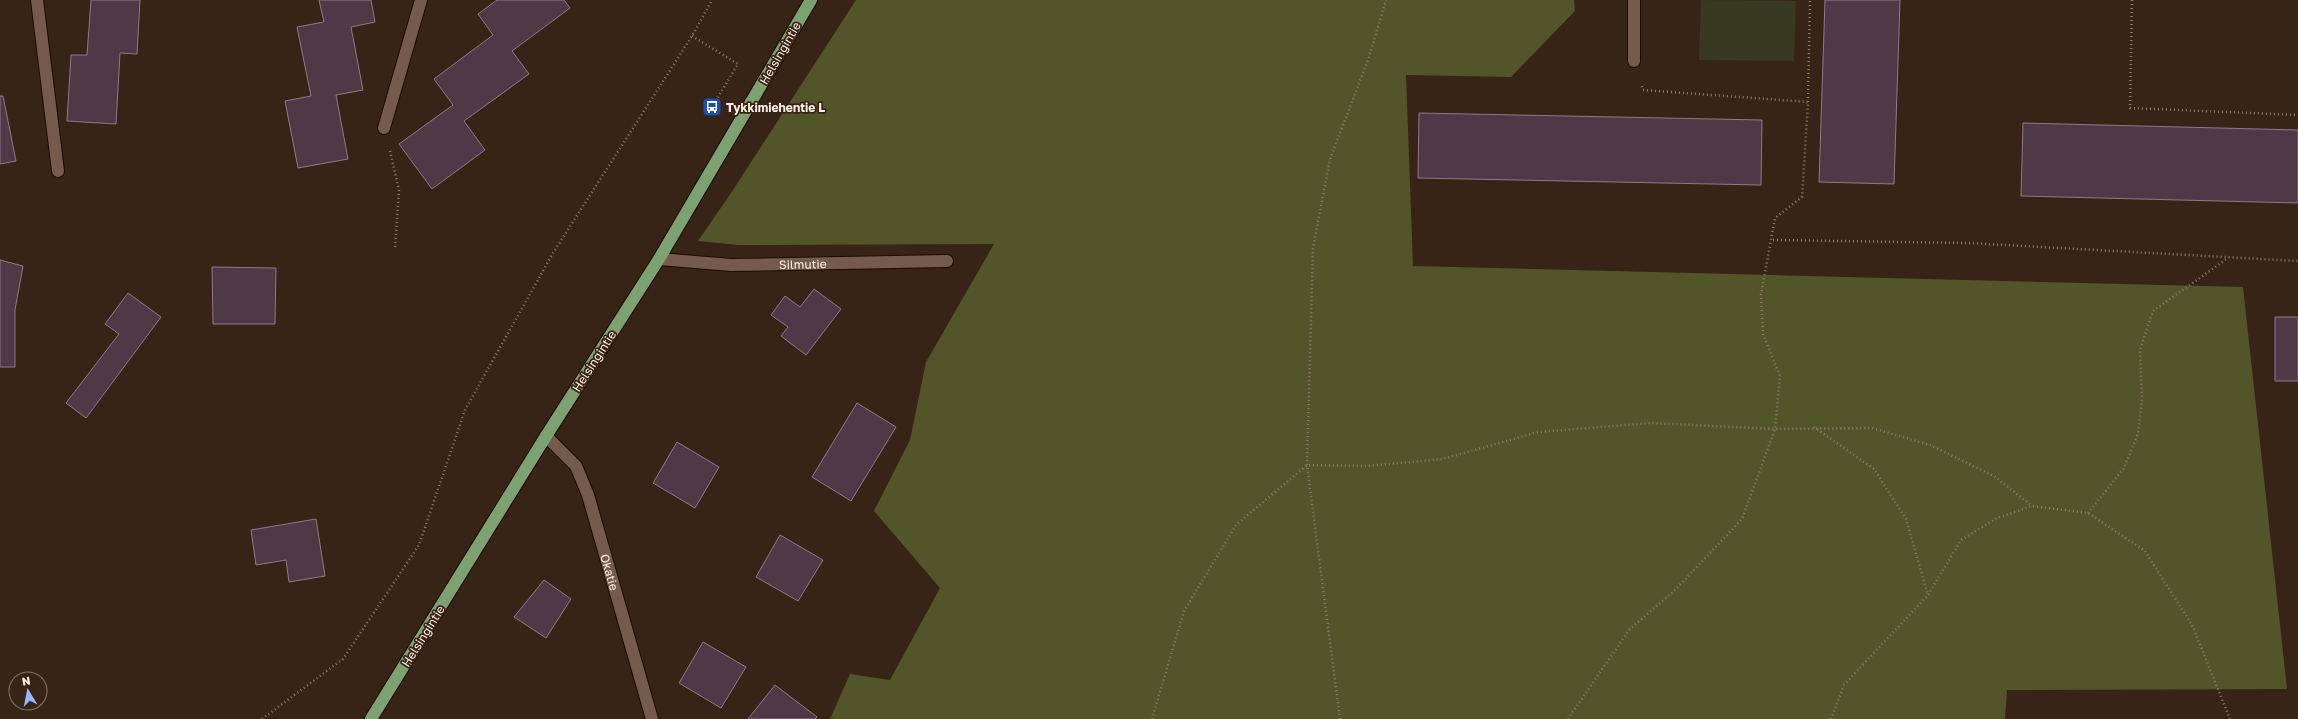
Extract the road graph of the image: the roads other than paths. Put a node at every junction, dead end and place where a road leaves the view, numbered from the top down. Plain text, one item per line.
1 (37, 0) edge
2 (421, 0) edge
3 (811, 0) edge
4 (1634, 0) edge
5 (1634, 61) road end
6 (384, 128) road end
7 (58, 171) dead end
8 (659, 259) junction
9 (947, 261) dead end
10 (546, 436) junction
11 (371, 719) edge
12 (652, 719) edge

1 - 7 street
2 - 6 street
3 - 8 main road, Helsingintie
4 - 5 street
8 - 9 street, Silmutie
8 - 10 main road, Helsingintie
10 - 11 main road, Helsingintie
10 - 12 street, Okatie

